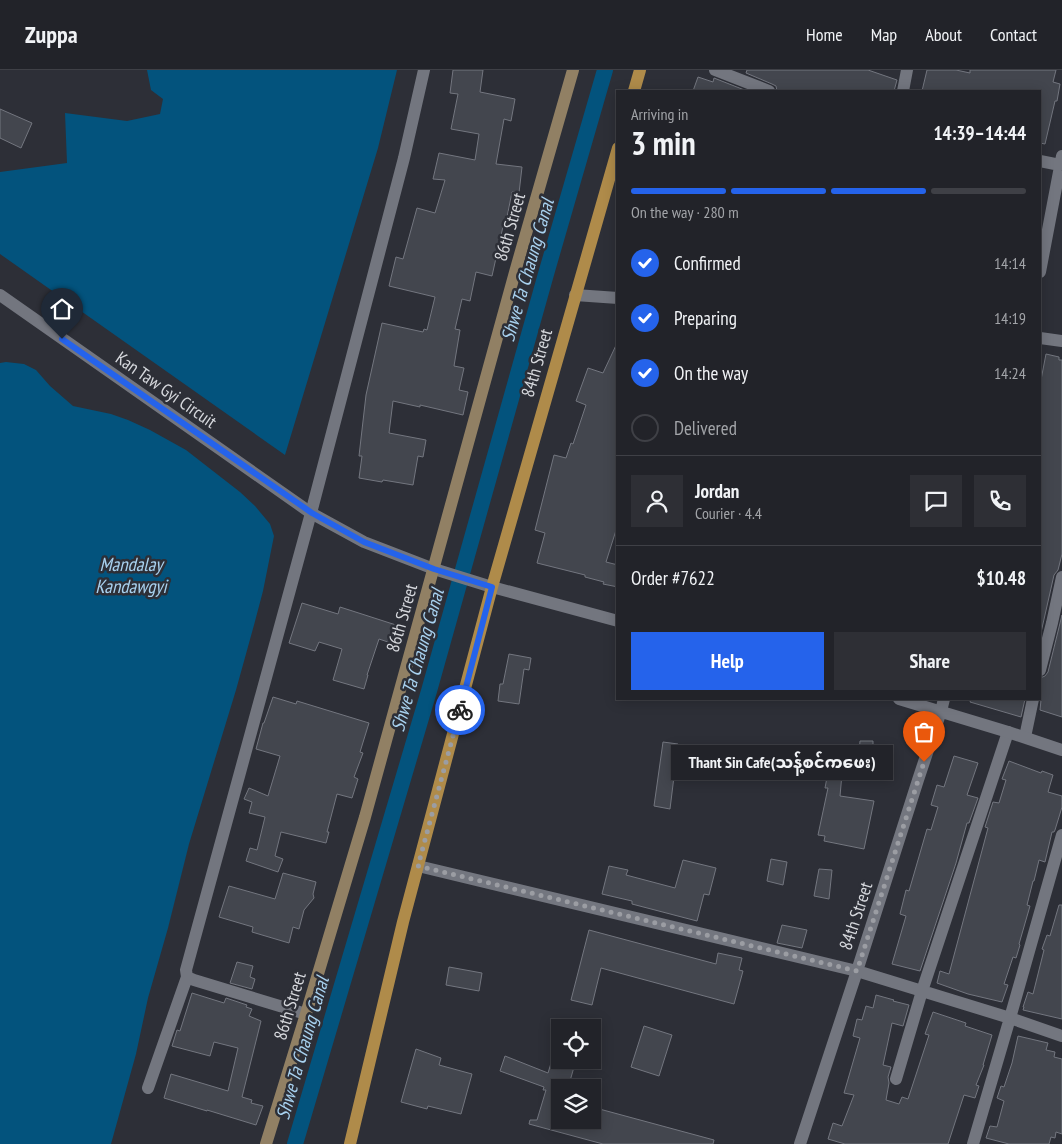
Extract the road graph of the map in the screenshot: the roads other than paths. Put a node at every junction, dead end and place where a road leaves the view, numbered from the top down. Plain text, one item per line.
1 (424, 70) edge
2 (573, 70) edge
3 (640, 70) edge
4 (714, 70) edge
5 (907, 70) edge
6 (634, 90) edge
7 (766, 90) edge
8 (903, 90) edge
9 (616, 155) edge
10 (1041, 161) edge
11 (1061, 161) edge
12 (1041, 267) edge
13 (0, 295) edge
14 (575, 295) junction
15 (616, 298) edge
16 (1041, 338) edge
17 (1062, 341) edge
18 (312, 513) junction
19 (435, 570) junction
20 (1062, 577) edge
21 (490, 587) junction
22 (616, 619) edge
23 (1041, 666) edge
24 (905, 700) edge
25 (1033, 700) edge
26 (942, 705) edge
27 (1008, 732) junction
28 (1025, 737) junction
29 (1062, 750) edge
30 (1062, 835) edge
31 (418, 866) junction
32 (857, 971) junction
33 (187, 977) junction
34 (922, 991) junction
35 (306, 1014) junction
36 (1010, 1018) junction
37 (1062, 1036) edge
38 (896, 1078) dead end
39 (148, 1088) dead end
40 (266, 1144) edge
41 (350, 1144) edge
42 (800, 1144) edge
43 (973, 1144) edge

1 - 18 street
2 - 19 main road, 86th Street
3 - 6 main road
4 - 7 street
5 - 8 street
9 - 14 main road, 84th Street
10 - 11 street
11 - 12 street
13 - 18 street, Kan Taw Gyi Circuit
14 - 15 street
14 - 21 main road, 84th Street
16 - 17 street
18 - 19 street, Kan Taw Gyi Circuit
18 - 33 street
19 - 21 street, Kan Taw Gyi Circuit
19 - 35 main road, 86th Street
20 - 23 street
21 - 22 street, Kan Taw Gyi Circuit
21 - 31 main road, 84th Street
24 - 26 street
25 - 28 street
26 - 27 street
26 - 32 street, 84th Street
27 - 28 street
27 - 34 street
28 - 29 street
30 - 36 street
31 - 32 street
31 - 41 main road, 84th Street
32 - 34 street
32 - 42 street, 84th Street
33 - 35 street
33 - 39 street
34 - 36 street
34 - 38 street
35 - 40 main road, 86th Street
36 - 37 street
36 - 43 street

